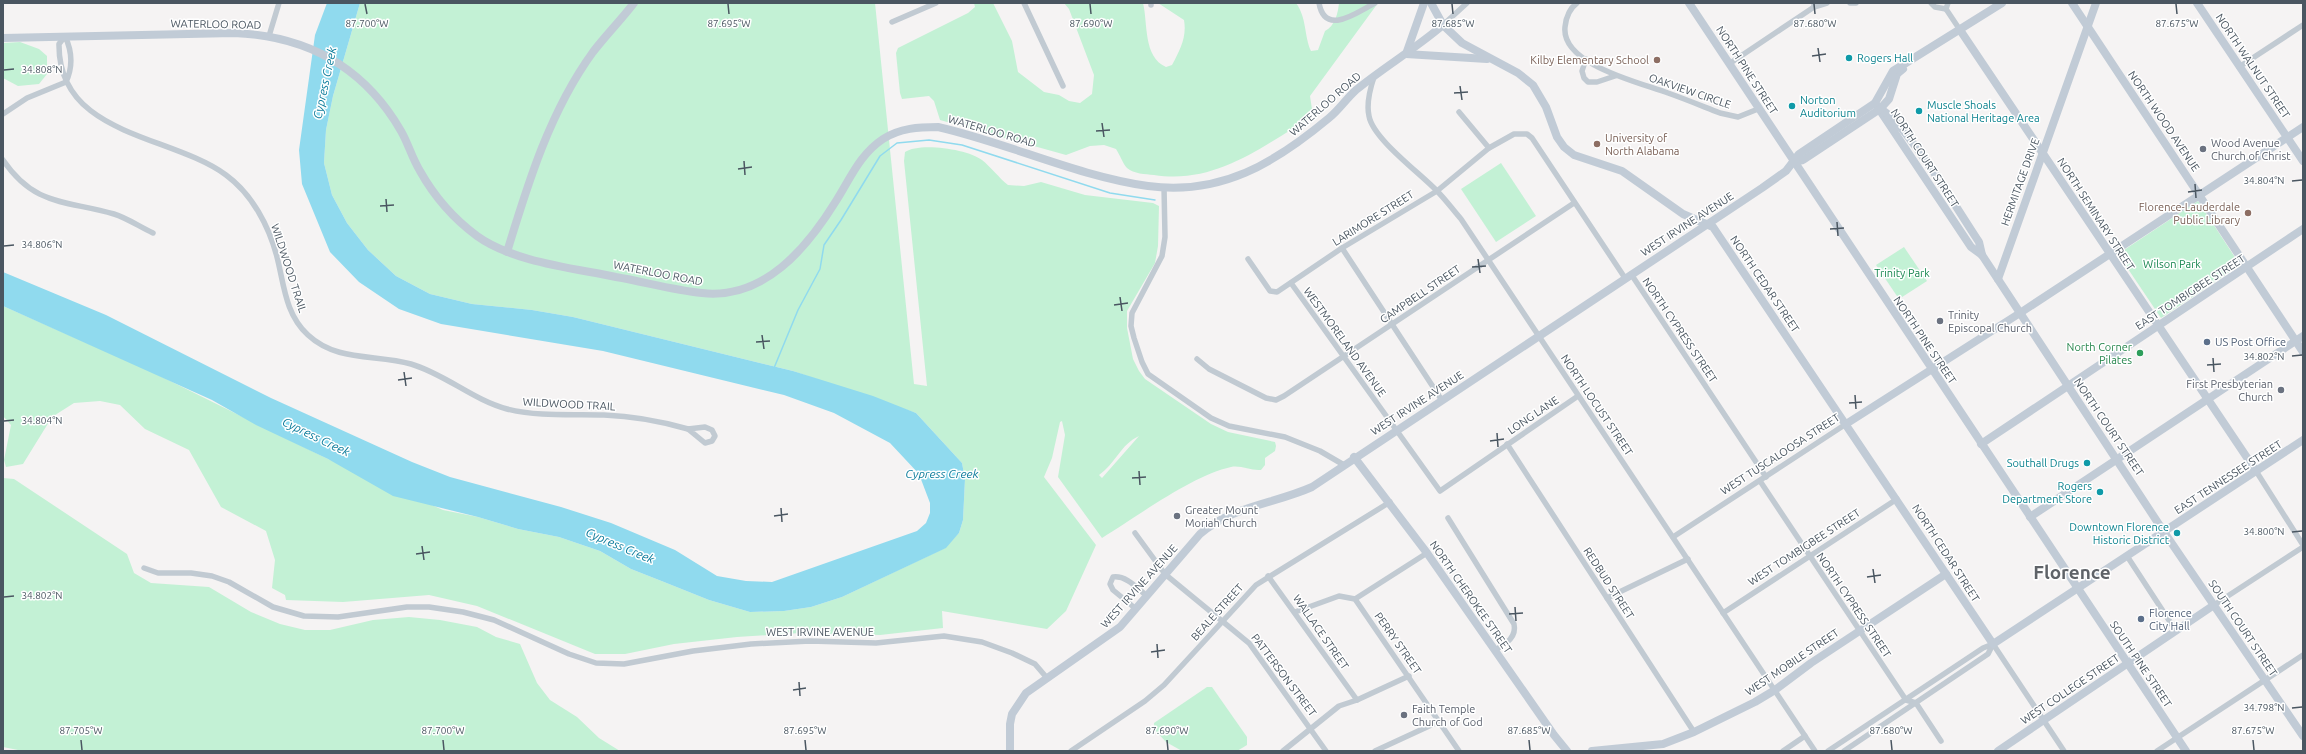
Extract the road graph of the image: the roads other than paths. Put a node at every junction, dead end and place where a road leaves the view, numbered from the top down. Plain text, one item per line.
1 (279, 3) edge
2 (634, 3) edge
3 (936, 3) edge
4 (1024, 3) edge
5 (1319, 3) edge
6 (1375, 3) edge
7 (1424, 3) edge
8 (1431, 3) edge
9 (1467, 3) edge
10 (1577, 3) edge
11 (1689, 3) edge
12 (1827, 3) edge
13 (1850, 3) edge
14 (1856, 3) edge
15 (1931, 3) edge
16 (1948, 3) edge
17 (2002, 3) edge
18 (2072, 3) edge
19 (2096, 3) edge
20 (2198, 3) edge
21 (1814, 5) edge
22 (1946, 9) junction
23 (892, 22) dead end
24 (1443, 25) junction
25 (2303, 25) edge
26 (2089, 28) junction
27 (1960, 30) junction
28 (65, 36) junction
29 (269, 36) junction
30 (3, 38) edge
31 (1406, 54) junction
32 (1491, 59) junction
33 (1586, 59) junction
34 (1911, 62) junction
35 (1729, 64) junction
36 (2239, 67) junction
37 (1615, 76) junction
38 (1374, 77) junction
39 (66, 82) junction
40 (1063, 86) dead end
41 (1893, 90) junction
42 (1878, 106) junction
43 (1758, 109) junction
44 (1458, 112) dead end
45 (3, 114) edge
46 (1893, 117) junction
47 (2303, 127) edge
48 (2287, 137) junction
49 (1911, 140) junction
50 (1903, 146) junction
51 (1489, 148) junction
52 (2042, 153) junction
53 (3, 160) edge
54 (2303, 161) edge
55 (1794, 162) junction
56 (1164, 187) junction
57 (1437, 191) junction
58 (2200, 194) junction
59 (1574, 203) junction
60 (1708, 224) junction
61 (2303, 229) edge
62 (153, 233) dead end
63 (1342, 248) junction
64 (507, 252) junction
65 (2109, 254) junction
66 (1982, 255) junction
67 (1248, 259) dead end
68 (1489, 260) junction
69 (2247, 267) junction
70 (1628, 276) junction
71 (1998, 279) junction
72 (1291, 283) junction
73 (2020, 313) junction
74 (1392, 324) junction
75 (2157, 326) junction
76 (1539, 334) junction
77 (2303, 336) edge
78 (2296, 341) junction
79 (2303, 352) edge
80 (1344, 357) junction
81 (1197, 359) dead end
82 (1932, 370) junction
83 (2068, 386) junction
84 (1578, 396) junction
85 (1440, 399) junction
86 (2208, 399) junction
87 (1846, 424) junction
88 (688, 429) dead end
89 (1396, 430) junction
90 (2303, 440) edge
91 (1508, 444) junction
92 (1981, 444) junction
93 (1354, 458) junction
94 (2118, 460) junction
95 (1344, 464) junction
96 (2256, 471) junction
97 (1766, 478) junction
98 (1760, 481) junction
99 (1440, 491) joint
100 (1897, 499) junction
101 (1390, 502) junction
102 (2030, 517) junction
103 (1448, 518) dead end
104 (2164, 532) junction
105 (1135, 533) dead end
106 (1673, 537) junction
107 (2303, 546) edge
108 (1427, 552) junction
109 (1810, 556) junction
110 (2127, 556) junction
111 (1688, 559) junction
112 (144, 568) dead end
113 (1165, 574) junction
114 (1946, 574) junction
115 (1268, 576) junction
116 (2077, 590) junction
117 (1147, 596) junction
118 (1607, 598) junction
119 (1355, 599) junction
120 (2214, 605) junction
121 (1136, 609) junction
122 (1295, 612) junction
123 (1723, 613) junction
124 (1222, 619) junction
125 (1859, 630) junction
126 (2176, 632) junction
127 (1993, 644) junction
128 (1495, 650) junction
129 (2303, 655) edge
130 (2127, 664) junction
131 (1409, 676) junction
132 (1047, 678) junction
133 (2265, 679) junction
134 (1775, 690) junction
135 (1357, 700) junction
136 (1906, 700) junction
137 (1916, 703) junction
138 (2043, 720) junction
139 (1440, 721) junction
140 (1311, 728) junction
141 (1694, 732) junction
142 (1805, 736) junction
143 (2303, 736) edge
144 (2177, 738) junction
145 (1941, 742) dead end
146 (1628, 749) edge
147 (1010, 751) edge
148 (1071, 751) edge
149 (1283, 751) edge
150 (1326, 751) edge
151 (1375, 751) edge
152 (1459, 751) edge
153 (1567, 751) edge
154 (1592, 751) edge
155 (1783, 751) edge
156 (1815, 751) edge
157 (1828, 751) edge
158 (1844, 751) edge
159 (1998, 751) edge
160 (2064, 751) edge
161 (2157, 751) edge
162 (2186, 751) edge

1 - 29 street
2 - 64 street
3 - 23 street
4 - 40 street
5 - 6 street
7 - 31 street
8 - 24 street, NORTH CEDAR STREET
9 - 24 street
10 - 33 street, OAKVIEW CIRCLE
11 - 35 street, NORTH PINE STREET
12 - 21 street
13 - 14 street
15 - 22 street
16 - 22 street
17 - 27 street
18 - 26 street, NORTH WOOD AVENUE
19 - 26 street, HERMITAGE DRIVE
20 - 36 street, NORTH WALNUT STREET
21 - 35 street
22 - 27 street, NORTH SEMINARY STREET
24 - 31 street, WATERLOO ROAD
24 - 32 street, NORTH CEDAR STREET
25 - 36 street
26 - 52 street, HERMITAGE DRIVE
26 - 58 street, NORTH WOOD AVENUE
27 - 34 street
27 - 52 street, NORTH SEMINARY STREET
28 - 29 street, WATERLOO ROAD
28 - 30 street, WATERLOO ROAD
28 - 39 street
28 - 39 street, WILDWOOD TRAIL
29 - 64 street, WATERLOO ROAD
31 - 32 street
31 - 38 street, WATERLOO ROAD
32 - 60 street, NORTH CEDAR STREET
33 - 37 street, OAKVIEW CIRCLE
33 - 37 street
34 - 41 street
34 - 42 street
35 - 43 street, NORTH PINE STREET
36 - 48 street, NORTH WALNUT STREET
37 - 43 street, OAKVIEW CIRCLE
38 - 56 street, WATERLOO ROAD
38 - 57 street, NORTH LOCUST STREET
39 - 45 street
39 - 88 street, WILDWOOD TRAIL
41 - 42 street
41 - 46 street
42 - 46 street, NORTH COURT STREET
42 - 50 street, NORTH COURT STREET
42 - 55 street, WEST IRVINE AVENUE
43 - 55 street, NORTH PINE STREET
44 - 51 street
46 - 49 street, NORTH COURT STREET
47 - 48 street, WEST TUSCALOOSA STREET
48 - 54 street, NORTH WALNUT STREET
48 - 58 street, WEST TUSCALOOSA STREET
49 - 50 street
49 - 66 street, NORTH COURT STREET
50 - 66 street, NORTH COURT STREET
51 - 57 street, LARIMORE STREET
51 - 59 street, NORTH CYPRESS STREET
52 - 65 street, NORTH SEMINARY STREET
52 - 71 street, HERMITAGE DRIVE
53 - 62 street
55 - 60 street, WEST IRVINE AVENUE
55 - 82 street, NORTH PINE STREET
56 - 64 street, WATERLOO ROAD
56 - 95 street
57 - 63 street, LARIMORE STREET
57 - 68 street, NORTH LOCUST STREET
58 - 65 street, WEST TUSCALOOSA STREET
58 - 69 street, NORTH WOOD AVENUE
59 - 68 street, CAMPBELL STREET
59 - 70 street, NORTH CYPRESS STREET
60 - 70 street, WEST IRVINE AVENUE
60 - 87 street, NORTH CEDAR STREET
61 - 69 street, EAST TOMBIGBEE STREET
63 - 72 street, LARIMORE STREET
63 - 74 street
65 - 73 street, WEST TUSCALOOSA STREET
65 - 75 street, NORTH SEMINARY STREET
66 - 71 street, NORTH COURT STREET
67 - 72 street, LARIMORE STREET
68 - 74 street, CAMPBELL STREET
68 - 76 street, NORTH LOCUST STREET
69 - 75 street, EAST TOMBIGBEE STREET
69 - 78 street, NORTH WOOD AVENUE
70 - 76 street, WEST IRVINE AVENUE
70 - 97 street, NORTH CYPRESS STREET
71 - 73 street, NORTH COURT STREET
72 - 80 street, WESTMORELAND AVENUE
73 - 82 street, WEST TUSCALOOSA STREET
73 - 83 street, NORTH COURT STREET
74 - 80 street, CAMPBELL STREET
74 - 85 street
75 - 83 street, EAST TOMBIGBEE STREET
75 - 86 street, NORTH SEMINARY STREET
76 - 84 street, NORTH LOCUST STREET
76 - 85 street, WEST IRVINE AVENUE
77 - 78 street
78 - 79 street, NORTH WOOD AVENUE
78 - 86 street
80 - 81 street, CAMPBELL STREET
80 - 89 street, WESTMORELAND AVENUE
82 - 87 street, WEST TUSCALOOSA STREET
82 - 92 street, NORTH PINE STREET
83 - 92 street
83 - 94 street, NORTH COURT STREET
84 - 91 street, LONG LANE
84 - 106 street, NORTH LOCUST STREET
85 - 89 street, WEST IRVINE AVENUE
86 - 94 street
86 - 96 street, NORTH SEMINARY STREET
87 - 97 street, WEST TUSCALOOSA STREET
87 - 100 street, NORTH CEDAR STREET
89 - 93 street, WEST IRVINE AVENUE
89 - 99 street, WESTMORELAND AVENUE
90 - 96 street, EAST TENNESSEE STREET
91 - 99 street, LONG LANE
91 - 118 street, REDBUD STREET
92 - 102 street, NORTH PINE STREET
93 - 95 street, WEST IRVINE AVENUE
93 - 101 street, NORTH CHEROKEE STREET
94 - 102 street
94 - 104 street, NORTH COURT STREET
95 - 113 street, WEST IRVINE AVENUE
96 - 104 street, EAST TENNESSEE STREET
96 - 107 street
97 - 98 street, WEST TUSCALOOSA STREET
98 - 106 street, WEST TUSCALOOSA STREET
98 - 109 street, NORTH CYPRESS STREET
100 - 109 street, WEST TOMBIGBEE STREET
100 - 114 street, NORTH CEDAR STREET
101 - 108 street, NORTH CHEROKEE STREET
101 - 115 street, BEALE STREET
102 - 116 street, NORTH PINE STREET
103 - 128 street
104 - 110 street, EAST TENNESSEE STREET
104 - 120 street, SOUTH COURT STREET
105 - 113 street, PATTERSON STREET
106 - 111 street, NORTH LOCUST STREET
107 - 120 street
108 - 119 street
108 - 128 street, NORTH CHEROKEE STREET
109 - 123 street, WEST TOMBIGBEE STREET
109 - 125 street, NORTH CYPRESS STREET
110 - 116 street, EAST TENNESSEE STREET
110 - 126 street
111 - 118 street
111 - 123 street, NORTH LOCUST STREET
112 - 132 street, WEST IRVINE AVENUE
113 - 117 street, WEST IRVINE AVENUE
113 - 124 street, PATTERSON STREET
114 - 125 street, WEST MOBILE STREET
114 - 127 street, NORTH CEDAR STREET
115 - 122 street, WALLACE STREET
115 - 124 street, BEALE STREET
116 - 127 street, EAST TENNESSEE STREET
116 - 130 street, SOUTH PINE STREET
117 - 121 street, WEST IRVINE AVENUE
117 - 121 street
118 - 141 street, REDBUD STREET
119 - 122 street
119 - 131 street, PERRY STREET
120 - 126 street, WEST COLLEGE STREET
120 - 133 street, SOUTH COURT STREET
121 - 132 street, WEST IRVINE AVENUE
122 - 135 street, WALLACE STREET
123 - 134 street, NORTH LOCUST STREET
124 - 140 street, PATTERSON STREET
124 - 148 street, BEALE STREET
125 - 134 street, WEST MOBILE STREET
125 - 136 street, NORTH CYPRESS STREET
126 - 130 street, WEST COLLEGE STREET
127 - 136 street
127 - 137 street
127 - 138 street
128 - 153 street, NORTH CHEROKEE STREET
129 - 133 street
130 - 138 street, WEST COLLEGE STREET
130 - 144 street, SOUTH PINE STREET
131 - 135 street
131 - 139 street, PERRY STREET
132 - 147 street
133 - 143 street, SOUTH COURT STREET
133 - 144 street
134 - 141 street, WEST MOBILE STREET
134 - 142 street, NORTH LOCUST STREET
135 - 140 street
136 - 137 street
136 - 157 street
137 - 145 street
137 - 158 street
138 - 159 street, WEST COLLEGE STREET
138 - 160 street
139 - 151 street
139 - 152 street, PERRY STREET
140 - 149 street
140 - 150 street, PATTERSON STREET
141 - 146 street, WEST MOBILE STREET
142 - 155 street
142 - 156 street, NORTH LOCUST STREET
144 - 161 street
144 - 162 street, SOUTH PINE STREET
146 - 154 street, WEST MOBILE STREET

